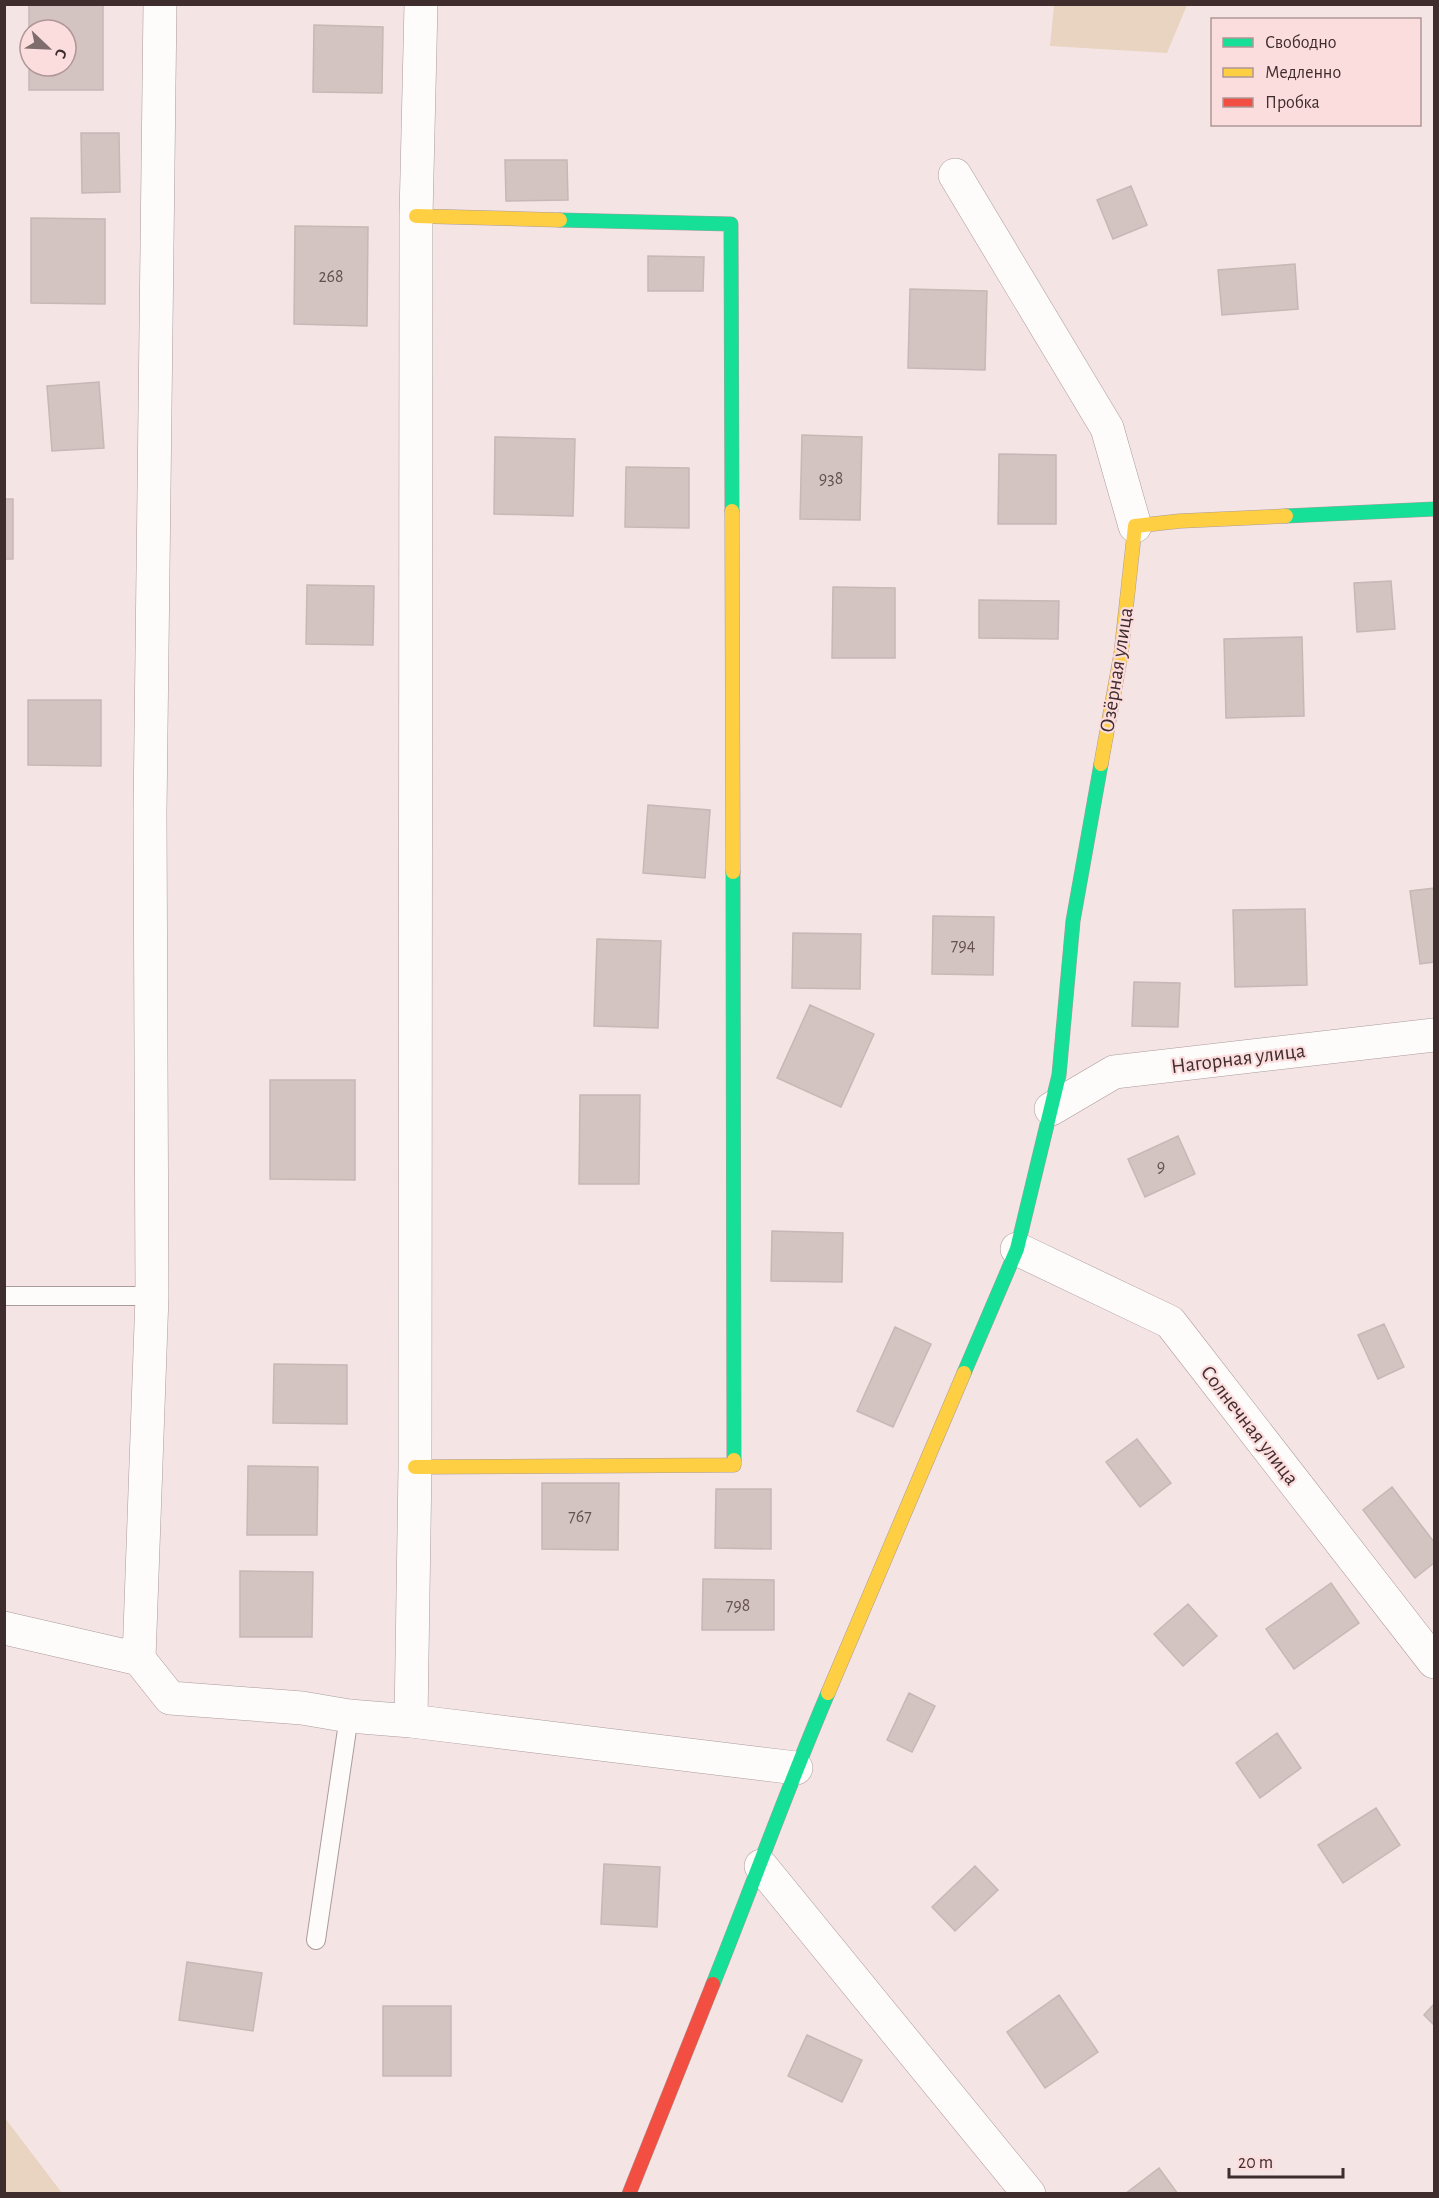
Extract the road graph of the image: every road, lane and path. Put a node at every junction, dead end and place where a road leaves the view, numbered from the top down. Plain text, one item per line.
1 (160, 4) edge
2 (421, 4) edge
3 (956, 175) dead end
4 (416, 216) junction
5 (1434, 509) edge
6 (1136, 526) junction
7 (1434, 1035) edge
8 (1051, 1109) junction
9 (1017, 1250) junction
10 (4, 1296) edge
11 (152, 1296) junction
12 (415, 1467) junction
13 (4, 1628) edge
14 (139, 1659) junction
15 (1434, 1662) edge
16 (349, 1716) junction
17 (411, 1721) junction
18 (796, 1768) junction
19 (760, 1866) junction
20 (316, 1941) dead end
21 (629, 2193) edge
22 (1029, 2193) edge

1 - 11 street
2 - 4 street
3 - 6 street
4 - 12 street
4 - 12 street
5 - 6 street
6 - 8 street, Озёрная улица
7 - 8 street, Нагорная улица
8 - 9 street, Озёрная улица
9 - 15 street, Солнечная улица
9 - 18 street, Озёрная улица
10 - 11 lane
11 - 14 street
12 - 17 street
13 - 14 street
14 - 16 street
16 - 17 street
16 - 20 lane
17 - 18 street
18 - 19 street, Озёрная улица
19 - 21 street, Озёрная улица
19 - 22 street

